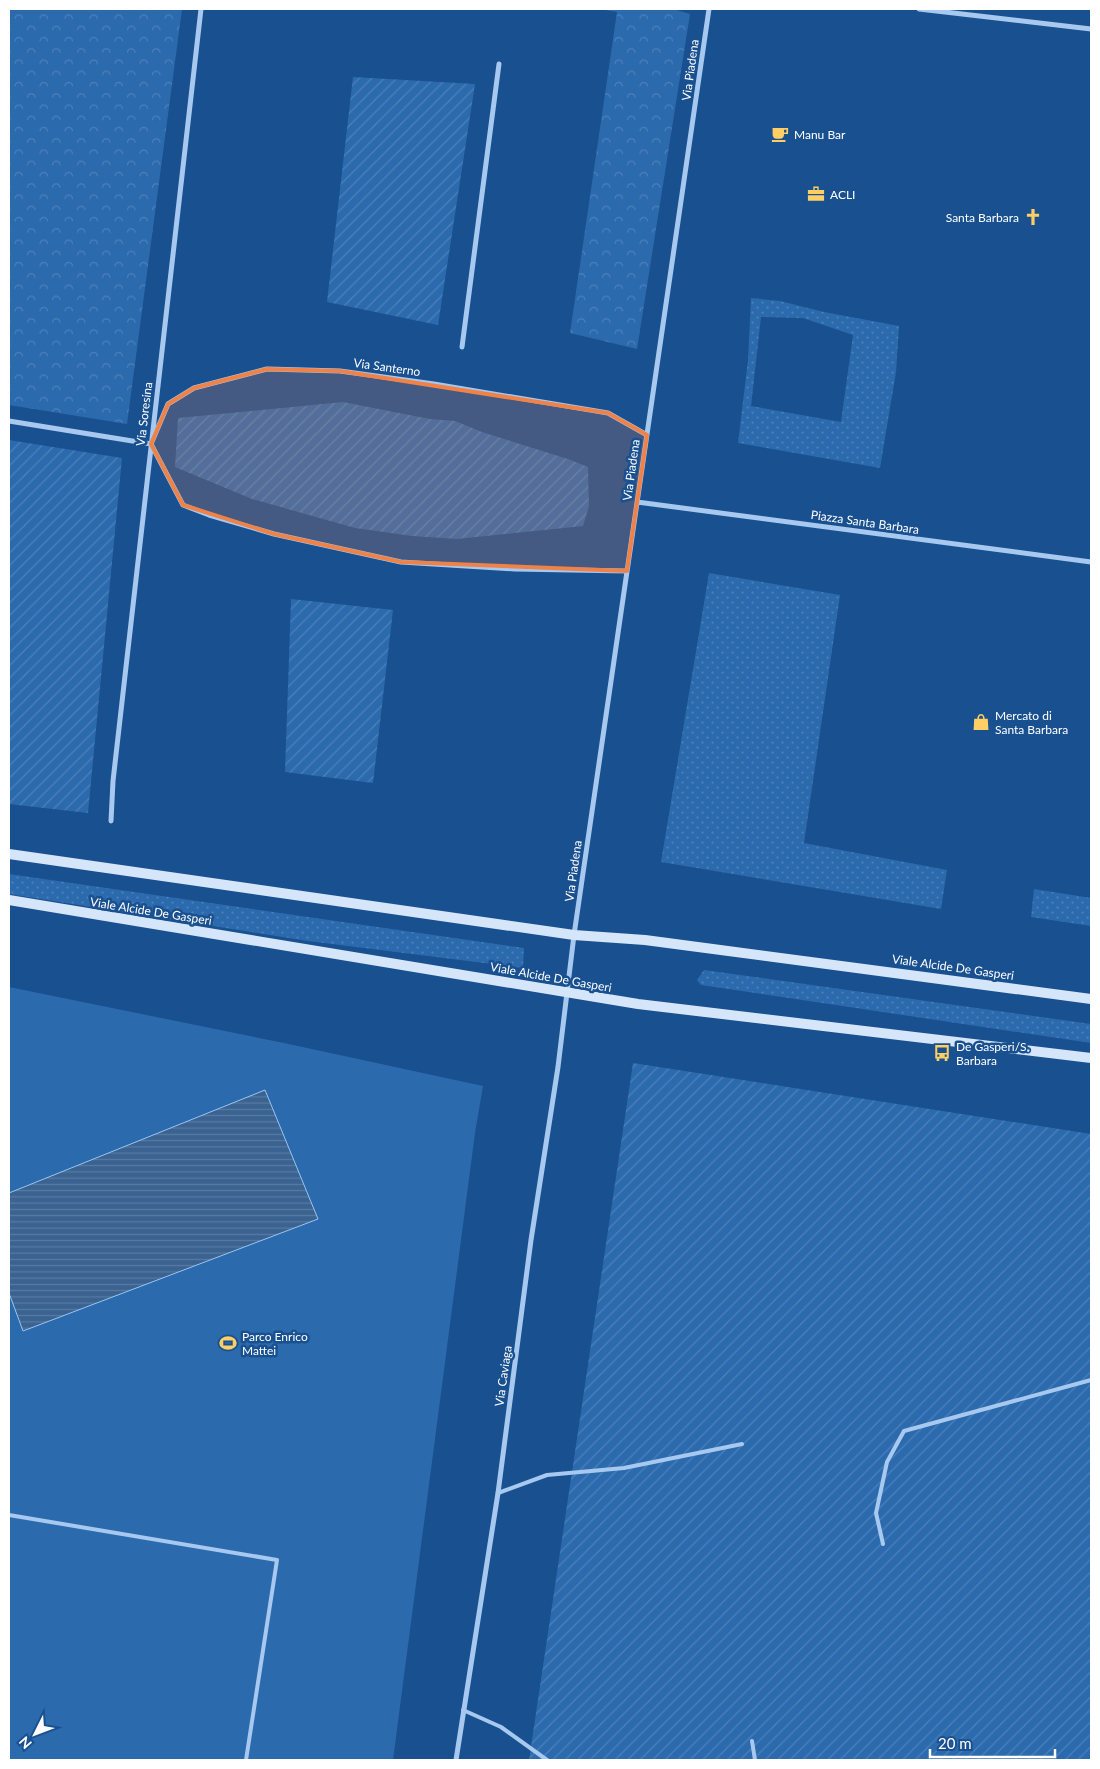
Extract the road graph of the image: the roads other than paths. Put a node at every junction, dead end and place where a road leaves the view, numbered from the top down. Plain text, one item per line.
1 (201, 9) edge
2 (709, 9) edge
3 (919, 9) edge
4 (1091, 29) edge
5 (500, 64) dead end
6 (462, 346) dead end
7 (9, 422) edge
8 (646, 435) junction
9 (151, 444) junction
10 (637, 502) junction
11 (1091, 562) edge
12 (627, 572) junction
13 (111, 821) dead end
14 (9, 854) edge
15 (9, 900) edge
16 (574, 935) junction
17 (568, 993) junction
18 (1091, 999) edge
19 (1091, 1058) edge
20 (1091, 1380) edge
21 (742, 1444) dead end
22 (498, 1493) junction
23 (9, 1515) edge
24 (883, 1544) dead end
25 (463, 1710) junction
26 (752, 1741) dead end
27 (246, 1760) edge
28 (456, 1760) edge
29 (547, 1760) edge
30 (755, 1760) edge

1 - 9 street, Via Soresina
2 - 8 street, Via Piadena
3 - 4 street
5 - 6 street
7 - 9 street
8 - 9 street, Via Santerno
8 - 10 street, Via Piadena
9 - 12 street
9 - 13 street, Via Soresina
10 - 11 street, Piazza Santa Barbara
10 - 12 street, Via Piadena
12 - 16 street, Via Piadena
14 - 16 street, Viale Alcide De Gasperi
15 - 17 street, Viale Alcide De Gasperi
16 - 17 street
16 - 18 street, Viale Alcide De Gasperi
17 - 19 street, Viale Alcide De Gasperi
17 - 22 street, Via Caviaga
20 - 24 lane
21 - 22 lane
22 - 25 street, Via Caviaga
23 - 27 lane
25 - 28 street, Via Caviaga
25 - 29 lane
26 - 30 lane

